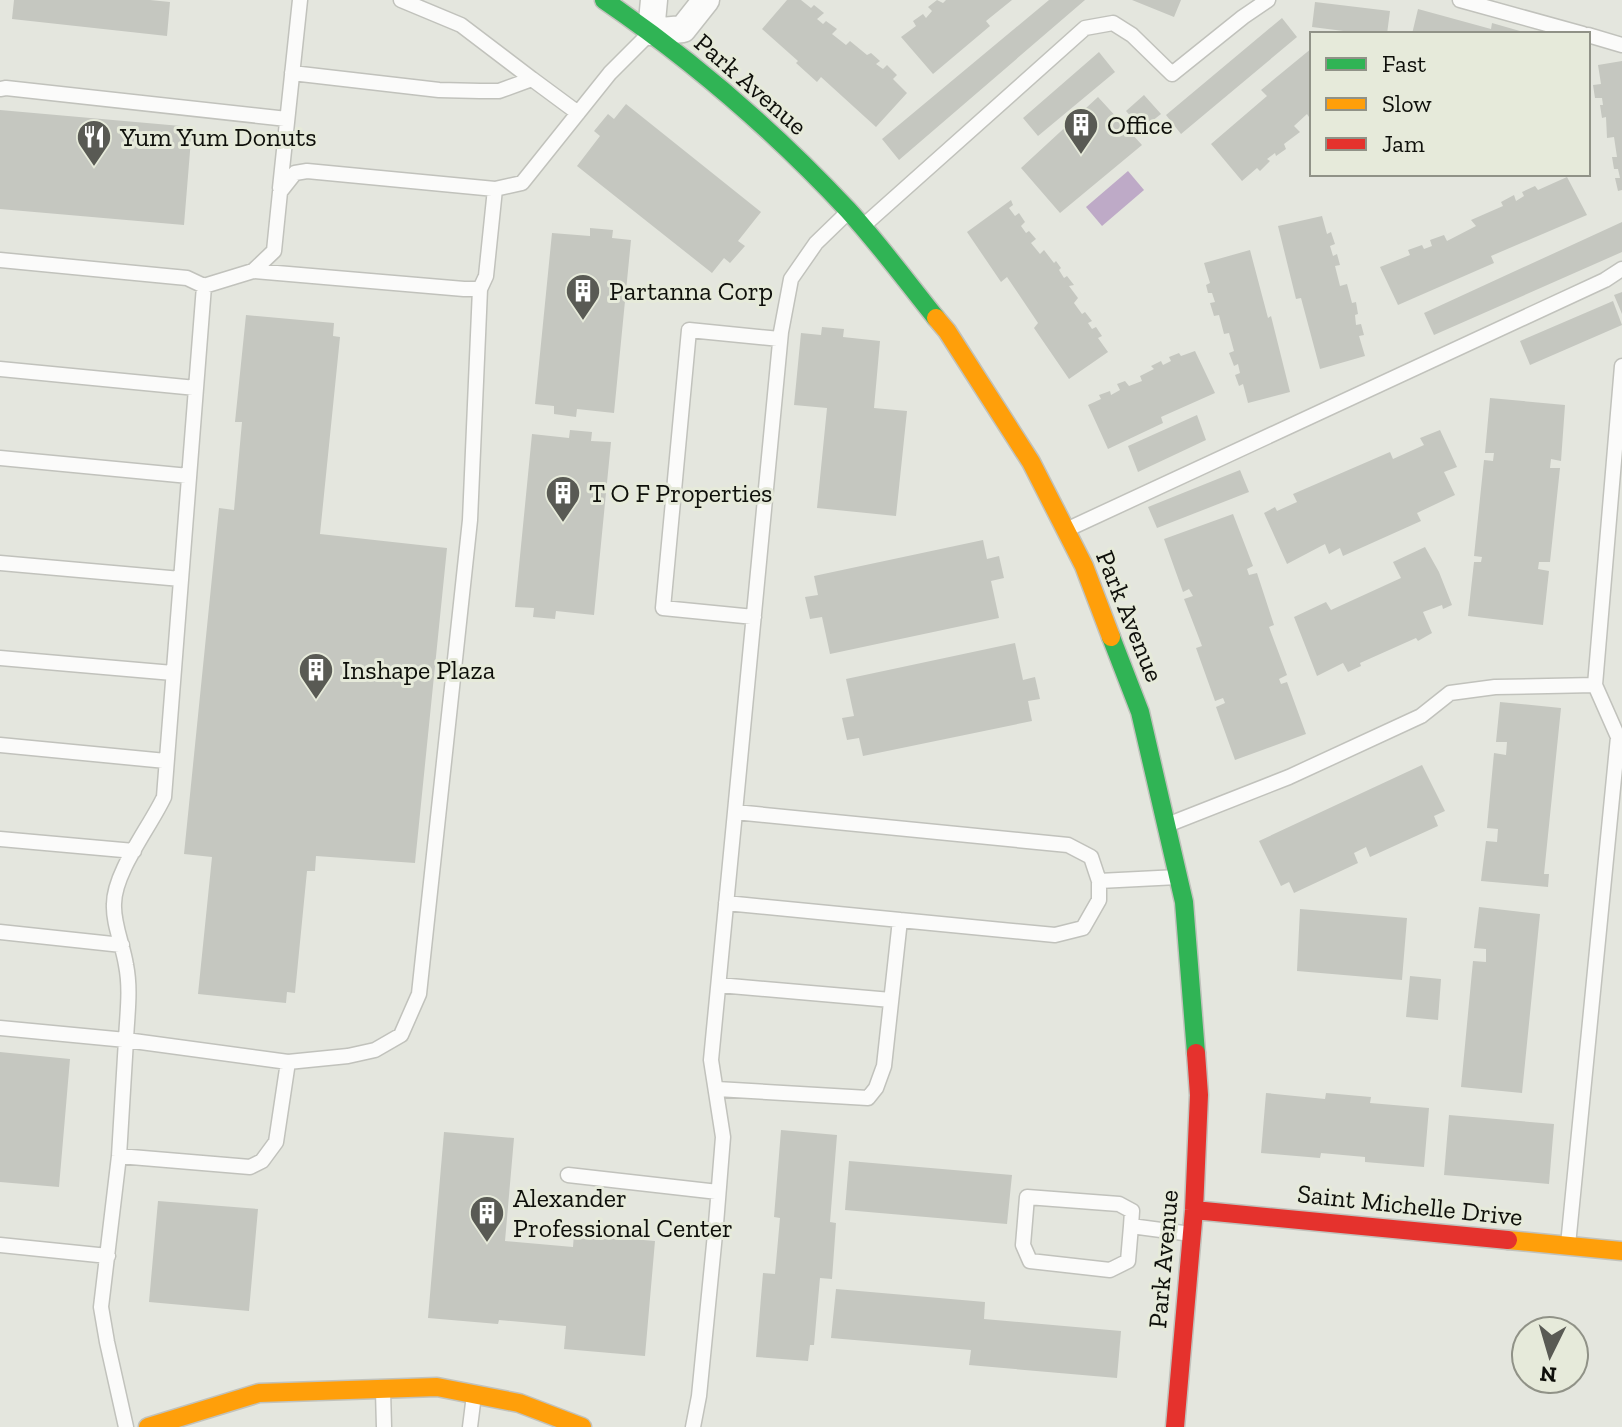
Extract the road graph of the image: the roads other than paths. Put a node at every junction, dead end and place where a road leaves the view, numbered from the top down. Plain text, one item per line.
1 (300, 0) edge
2 (401, 0) edge
3 (604, 0) edge
4 (654, 0) edge
5 (706, 0) edge
6 (1268, 0) edge
7 (1460, 0) edge
8 (651, 32) junction
9 (1575, 32) edge
10 (1590, 36) edge
11 (1622, 45) edge
12 (292, 73) junction
13 (532, 79) junction
14 (0, 89) edge
15 (578, 113) junction
16 (287, 119) junction
17 (495, 189) junction
18 (280, 192) junction
19 (849, 211) junction
20 (862, 227) junction
21 (0, 260) edge
22 (1622, 269) edge
23 (253, 271) junction
24 (204, 286) junction
25 (480, 289) junction
26 (780, 339) junction
27 (1622, 366) edge
28 (0, 369) edge
29 (196, 388) junction
30 (0, 458) edge
31 (189, 476) junction
32 (1066, 530) junction
33 (0, 563) edge
34 (181, 579) junction
35 (754, 617) junction
36 (0, 658) edge
37 (173, 673) junction
38 (1595, 685) junction
39 (0, 745) edge
40 (166, 761) junction
41 (735, 812) junction
42 (1166, 825) junction
43 (0, 839) edge
44 (134, 851) junction
45 (1178, 877) junction
46 (1099, 881) junction
47 (726, 903) junction
48 (900, 920) junction
49 (0, 932) edge
50 (122, 945) junction
51 (719, 985) junction
52 (891, 1000) junction
53 (0, 1028) edge
54 (126, 1040) junction
55 (288, 1062) junction
56 (717, 1089) junction
57 (119, 1156) junction
58 (568, 1175) dead end
59 (718, 1192) junction
60 (1194, 1210) junction
61 (1131, 1226) junction
62 (1191, 1234) junction
63 (0, 1245) edge
64 (1568, 1246) junction
65 (1622, 1251) edge
66 (108, 1256) junction
67 (383, 1388) junction
68 (474, 1394) junction
69 (126, 1427) edge
70 (148, 1427) edge
71 (384, 1427) edge
72 (470, 1427) edge
73 (582, 1427) edge
74 (693, 1427) edge
75 (1175, 1427) edge

1 - 12 lane
2 - 13 lane
3 - 8 street, Park Avenue
4 - 8 street
5 - 8 street
6 - 20 lane
7 - 9 lane
8 - 15 lane
8 - 19 street, Park Avenue
10 - 11 lane
12 - 13 lane
12 - 16 lane
13 - 15 lane
14 - 16 lane
15 - 17 lane
16 - 18 lane
17 - 18 lane
17 - 25 lane
18 - 23 lane
19 - 20 street, Park Avenue
19 - 26 lane
20 - 32 street, Park Avenue
21 - 24 lane
22 - 32 lane
23 - 24 lane
23 - 25 lane
24 - 29 lane
25 - 55 lane
26 - 35 lane
26 - 35 lane
27 - 38 lane
28 - 29 lane
29 - 31 lane
30 - 31 lane
31 - 34 lane
32 - 42 street, Park Avenue
33 - 34 lane
34 - 37 lane
35 - 41 lane
36 - 37 lane
37 - 40 lane
38 - 42 lane
38 - 64 lane
39 - 40 lane
40 - 44 lane
41 - 46 lane
41 - 47 lane
42 - 45 street, Park Avenue
43 - 44 lane
44 - 50 lane
45 - 46 lane
45 - 60 street, Park Avenue
46 - 48 lane
47 - 48 lane
47 - 51 lane
48 - 52 lane
49 - 50 lane
50 - 54 lane
51 - 52 lane
51 - 56 lane
52 - 56 lane
53 - 54 lane
54 - 55 lane
54 - 57 lane
55 - 57 lane
56 - 59 lane
57 - 66 lane
58 - 59 lane
59 - 74 lane
60 - 62 street, Park Avenue
60 - 64 street, Saint Michelle Drive
61 - 61 lane
61 - 62 lane
62 - 75 street, Park Avenue
63 - 66 lane
64 - 65 street, Saint Michelle Drive
66 - 69 lane
67 - 68 street
67 - 70 street
67 - 71 lane
68 - 72 lane
68 - 73 street

